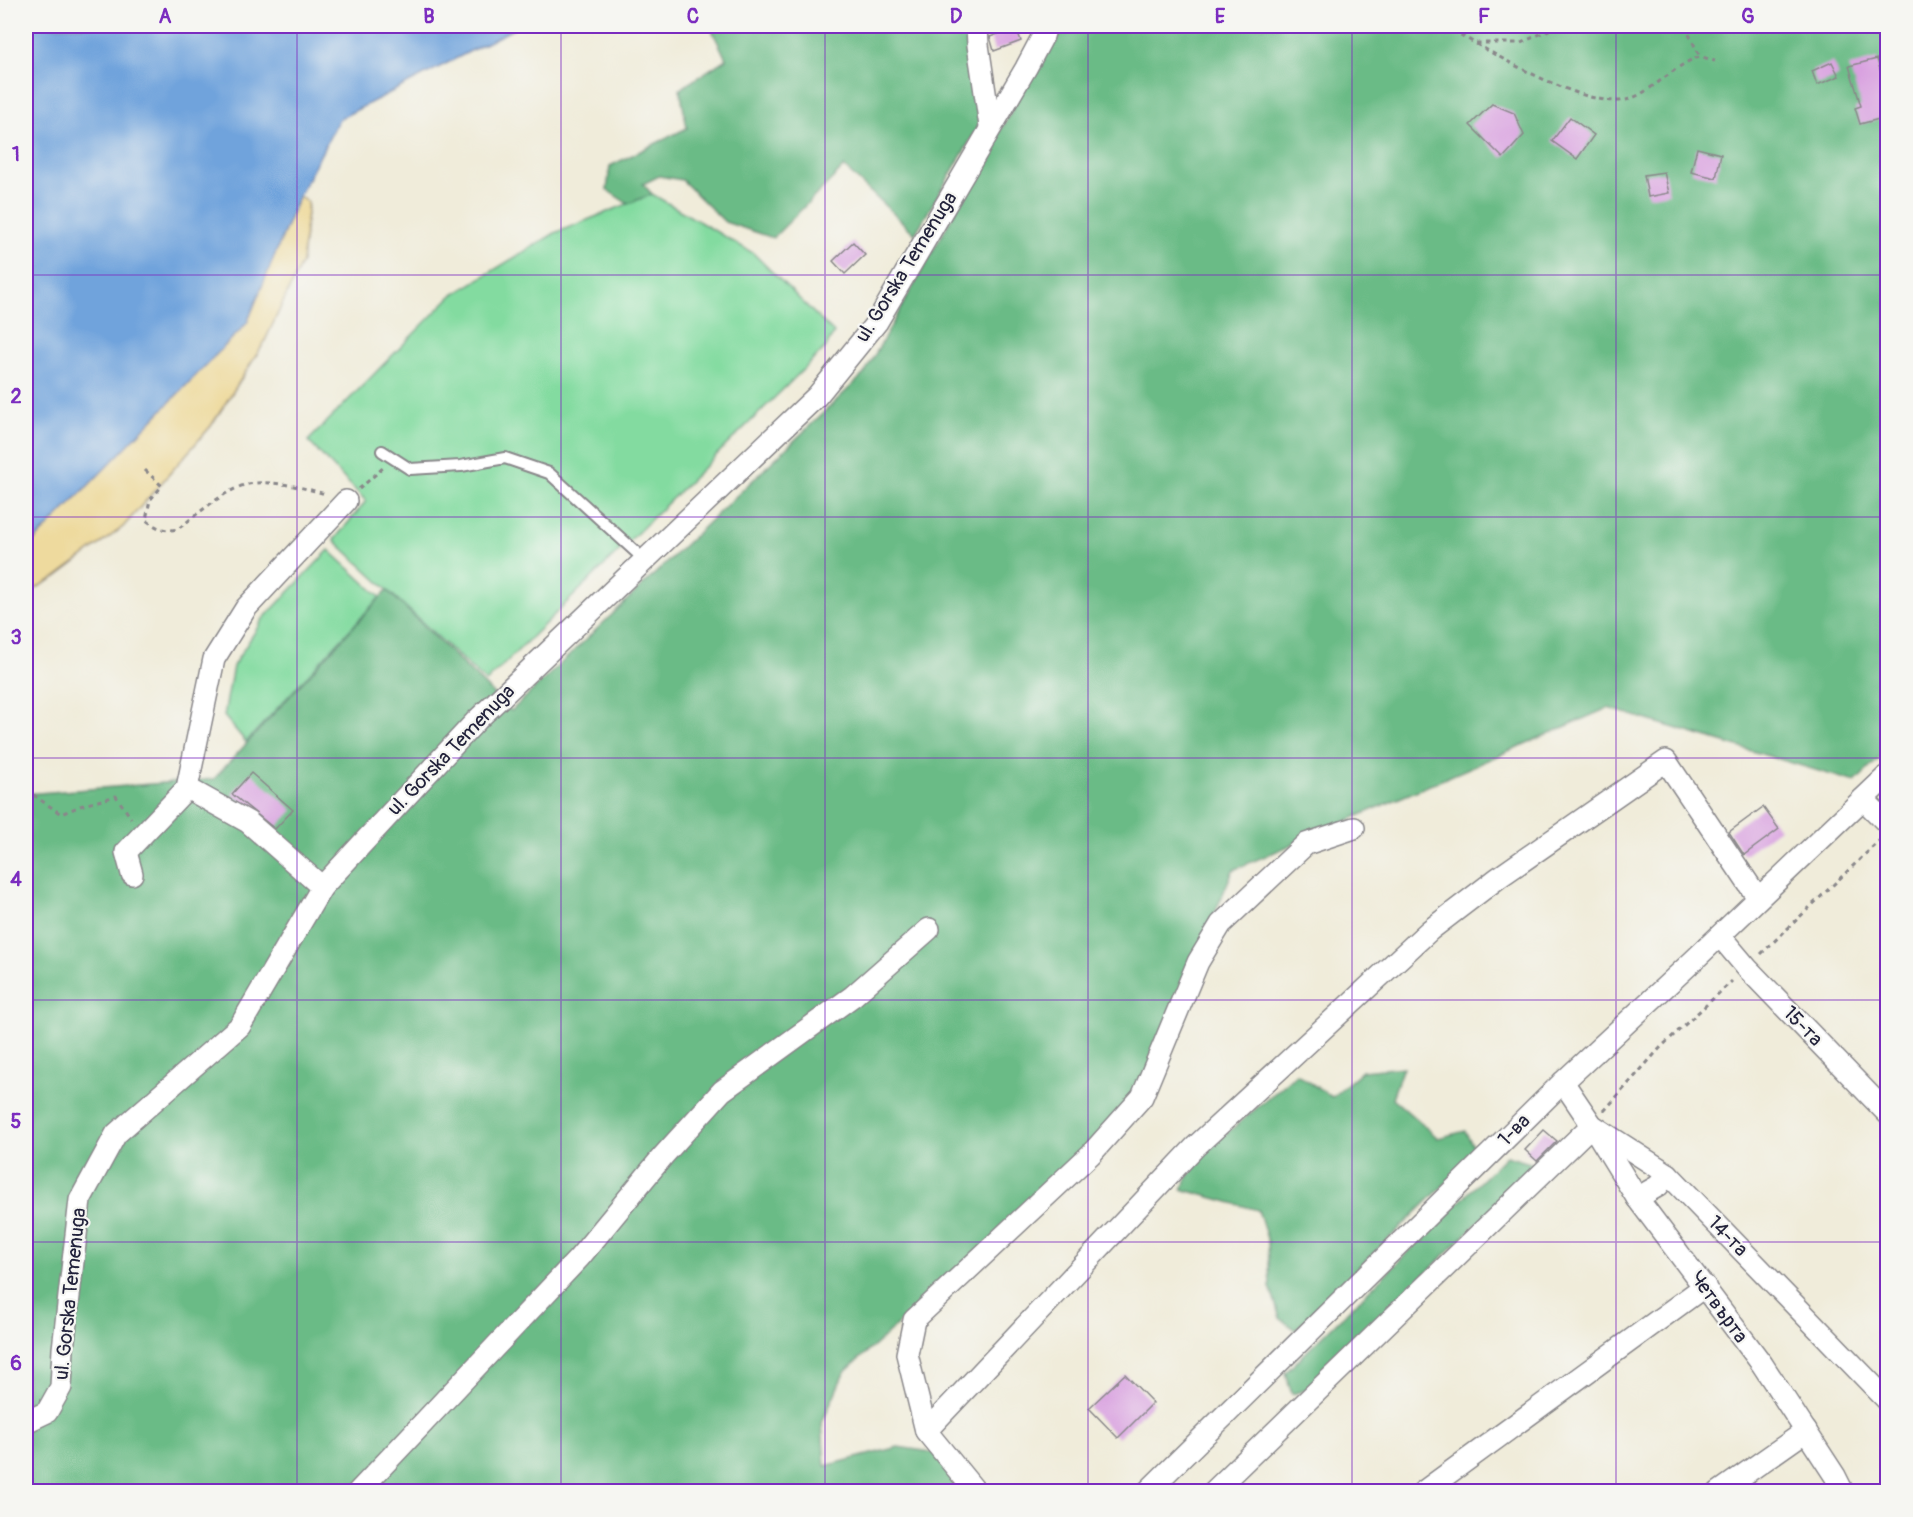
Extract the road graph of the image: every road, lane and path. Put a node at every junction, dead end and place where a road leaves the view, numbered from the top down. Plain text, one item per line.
1 (977, 26) edge
2 (1046, 26) edge
3 (1445, 26) edge
4 (1554, 26) edge
5 (1685, 26) edge
6 (1475, 43) junction
7 (1700, 57) junction
8 (1715, 61) dead end
9 (990, 126) junction
10 (382, 451) dead end
11 (394, 458) junction
12 (145, 470) dead end
13 (308, 489) dead end
14 (346, 501) joint
15 (644, 561) junction
16 (1887, 775) edge
17 (187, 788) junction
18 (26, 790) edge
19 (1863, 799) junction
20 (1887, 824) edge
21 (1354, 828) dead end
22 (137, 840) junction
23 (132, 874) dead end
24 (322, 887) junction
25 (1758, 898) junction
26 (929, 929) dead end
27 (1720, 936) junction
28 (1563, 1082) junction
29 (1887, 1114) edge
30 (1592, 1125) junction
31 (1668, 1174) junction
32 (1637, 1198) junction
33 (1705, 1286) junction
34 (1887, 1401) edge
35 (26, 1422) edge
36 (926, 1431) junction
37 (1806, 1431) junction
38 (358, 1491) edge
39 (976, 1491) edge
40 (1147, 1491) edge
41 (1213, 1491) edge
42 (1423, 1491) edge
43 (1719, 1491) edge
44 (1843, 1491) edge

1 - 9 street
2 - 9 street, ul. Gorska Temenuga
3 - 6 path
4 - 6 path
5 - 7 path
6 - 7 path
7 - 8 path
9 - 15 street, ul. Gorska Temenuga
10 - 11 lane
11 - 14 path
11 - 15 lane
12 - 13 path
14 - 17 street
15 - 24 street, ul. Gorska Temenuga
16 - 19 street, 1-ва
17 - 22 street
17 - 24 street
18 - 22 path
19 - 20 street
19 - 25 street, 1-ва
21 - 36 street
22 - 23 street
24 - 35 street, ul. Gorska Temenuga
25 - 27 street, 1-ва
25 - 36 street
26 - 38 street
27 - 28 street, 1-ва
27 - 29 street, 15-та
28 - 30 street, 14-та
28 - 40 street, 1-ва
30 - 31 street, 14-та
30 - 32 street, Четвърта
30 - 41 street
31 - 32 street
31 - 34 street, 14-та
32 - 33 street, Четвърта
33 - 37 street, Четвърта
33 - 42 street
36 - 39 street
37 - 43 street
37 - 44 street, Четвърта

